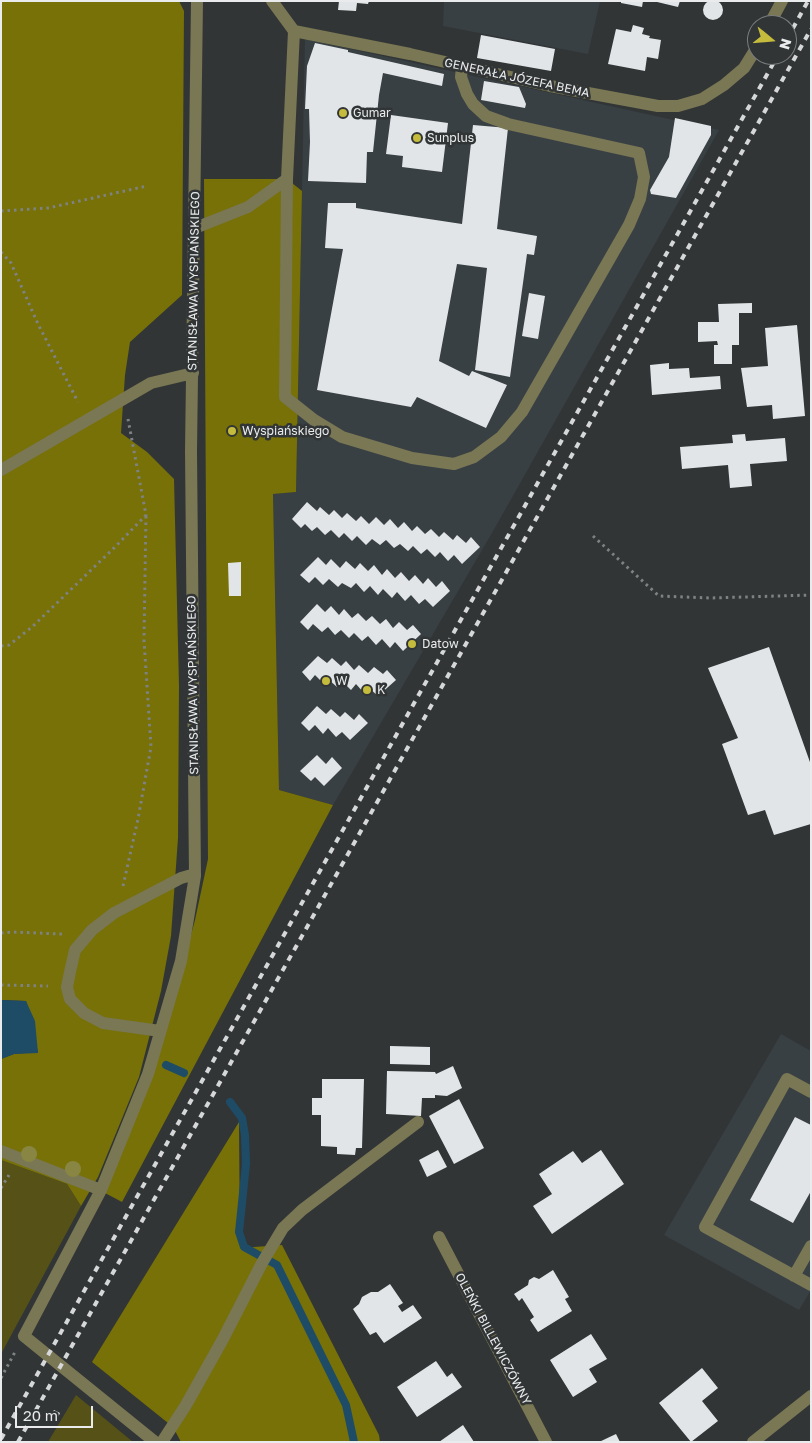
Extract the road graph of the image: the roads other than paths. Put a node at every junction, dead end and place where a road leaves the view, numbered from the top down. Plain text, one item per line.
1 (197, 1) edge
2 (272, 1) edge
3 (782, 1) edge
4 (774, 15) edge
5 (294, 31) junction
6 (747, 63) edge
7 (462, 66) junction
8 (287, 179) junction
9 (195, 228) junction
10 (193, 373) junction
11 (1, 470) edge
12 (195, 874) junction
13 (160, 1031) junction
14 (811, 1092) edge
15 (418, 1122) dead end
16 (1, 1151) edge
17 (102, 1190) junction
18 (439, 1237) dead end
19 (811, 1246) edge
20 (794, 1276) junction
21 (811, 1285) edge
22 (811, 1396) edge
23 (155, 1442) edge
24 (162, 1442) edge
25 (546, 1442) edge
26 (753, 1442) edge

1 - 9 street, STANISŁAWA WYSPIAŃSKIEGO
2 - 5 street
3 - 4 street
5 - 7 street, GENERAŁA JÓZEFA BEMA
5 - 8 street
6 - 7 street, GENERAŁA JÓZEFA BEMA
7 - 8 street
8 - 9 street
9 - 10 street, STANISŁAWA WYSPIAŃSKIEGO
10 - 11 street
10 - 12 street, STANISŁAWA WYSPIAŃSKIEGO
12 - 13 street, STANISŁAWA WYSPIAŃSKIEGO
12 - 13 street
13 - 17 street, STANISŁAWA WYSPIAŃSKIEGO
14 - 20 street
15 - 24 street
16 - 17 street
17 - 23 street, STANISŁAWA WYSPIAŃSKIEGO
18 - 25 street, OLEŃKI BILLEWICZÓWNY
19 - 20 street
20 - 21 street
22 - 26 street

